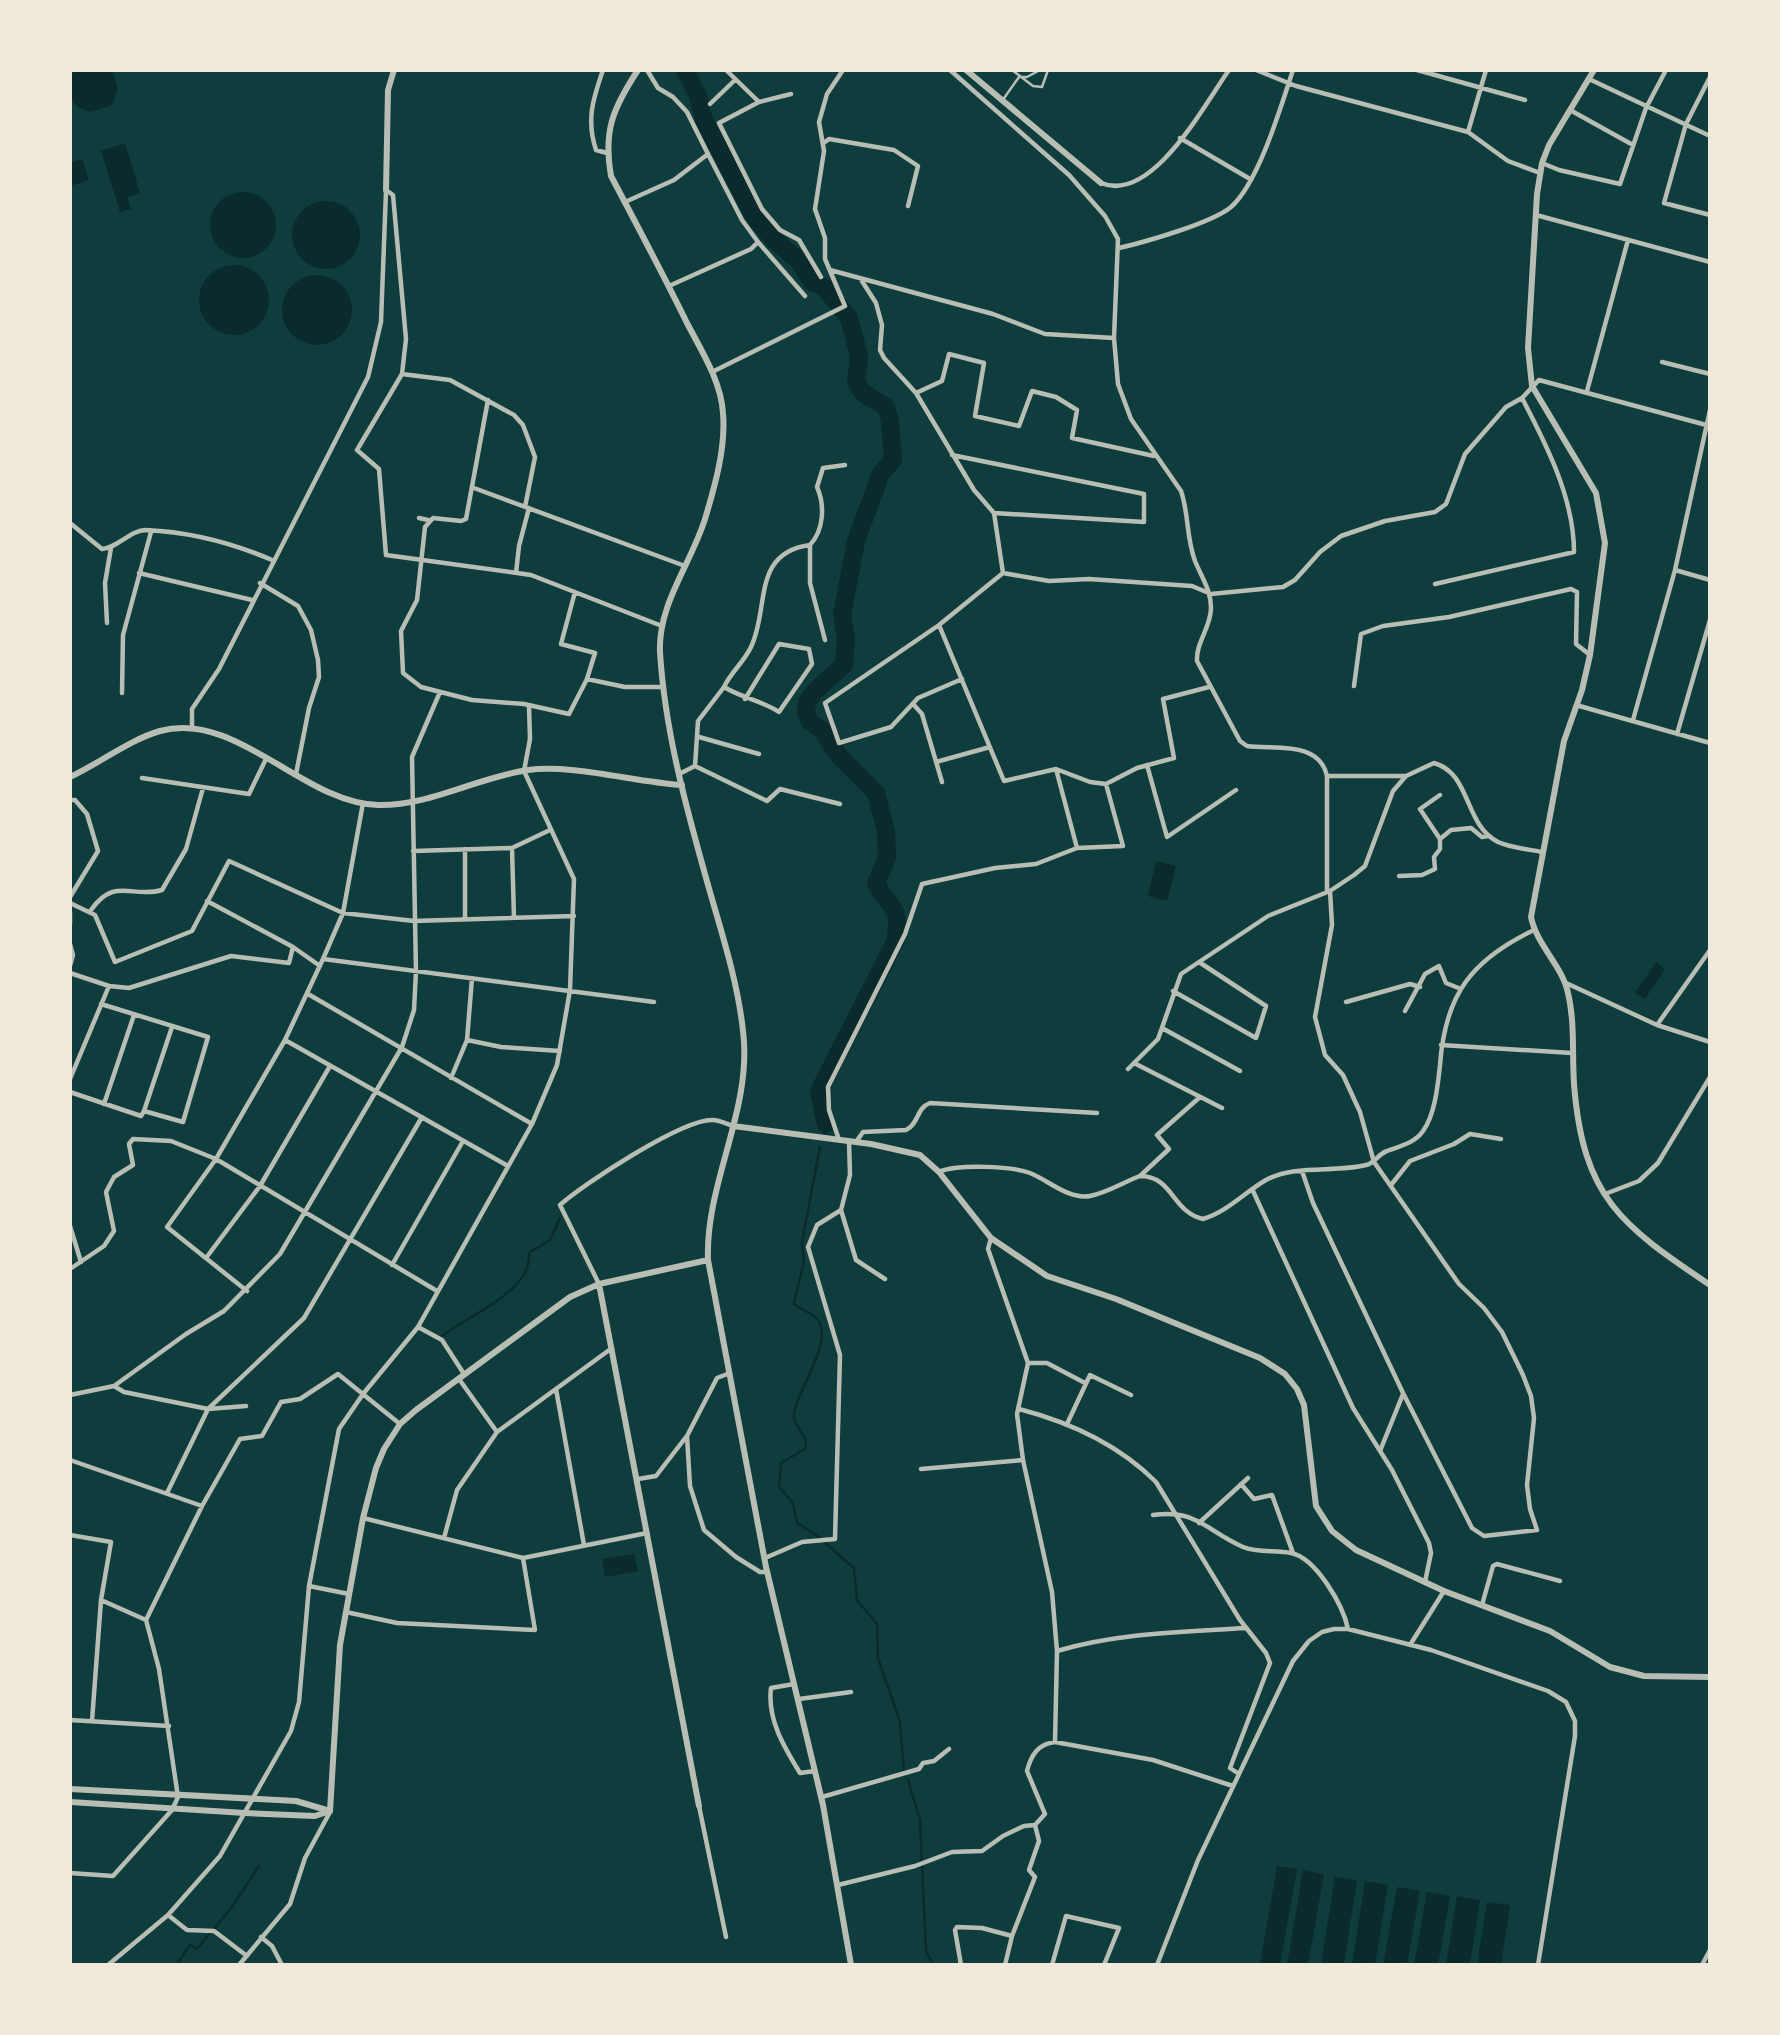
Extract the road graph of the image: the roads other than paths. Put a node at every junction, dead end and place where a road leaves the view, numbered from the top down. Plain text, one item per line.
1 (394, 70) edge
2 (603, 70) edge
3 (638, 70) edge
4 (646, 70) edge
5 (726, 70) edge
6 (843, 70) edge
7 (950, 70) edge
8 (966, 70) edge
9 (1012, 70) edge
10 (1040, 70) edge
11 (1048, 70) edge
12 (1229, 70) edge
13 (1256, 70) edge
14 (1293, 70) edge
15 (1417, 70) edge
16 (1486, 70) edge
17 (1594, 70) edge
18 (1666, 70) edge
19 (1019, 77) junction
20 (1710, 77) edge
21 (1589, 79) junction
22 (735, 80) junction
23 (1289, 83) junction
24 (1481, 88) junction
25 (791, 94) dead end
26 (1002, 100) junction
27 (1525, 100) dead end
28 (760, 102) junction
29 (710, 104) dead end
30 (1646, 108) junction
31 (1570, 110) junction
32 (1686, 124) junction
33 (1468, 132) junction
34 (1710, 136) edge
35 (1180, 138) junction
36 (825, 142) junction
37 (1633, 145) junction
38 (607, 153) junction
39 (708, 154) junction
40 (1542, 163) junction
41 (1540, 173) junction
42 (1250, 179) junction
43 (1101, 183) joint
44 (386, 190) junction
45 (625, 202) junction
46 (908, 206) dead end
47 (1536, 215) junction
48 (1710, 215) edge
49 (1629, 240) junction
50 (758, 242) junction
51 (1119, 248) junction
52 (1710, 262) edge
53 (829, 270) junction
54 (821, 277) dead end
55 (860, 278) junction
56 (669, 286) junction
57 (805, 296) dead end
58 (1114, 338) junction
59 (1662, 362) dead end
60 (711, 372) junction
61 (402, 374) junction
62 (1710, 374) edge
63 (1532, 386) junction
64 (1587, 391) junction
65 (916, 393) junction
66 (1522, 398) junction
67 (488, 400) junction
68 (1710, 410) edge
69 (1708, 426) edge
70 (952, 455) junction
71 (1155, 456) junction
72 (845, 466) dead end
73 (474, 488) junction
74 (527, 508) junction
75 (994, 513) junction
76 (419, 518) dead end
77 (428, 520) junction
78 (70, 523) edge
79 (151, 532) junction
80 (810, 545) junction
81 (111, 548) junction
82 (272, 560) junction
83 (422, 562) junction
84 (686, 567) junction
85 (1675, 570) junction
86 (139, 573) junction
87 (516, 573) junction
88 (1003, 573) junction
89 (1710, 580) edge
90 (260, 583) junction
91 (1435, 584) dead end
92 (575, 592) junction
93 (1211, 594) junction
94 (252, 600) junction
95 (1710, 620) edge
96 (107, 623) dead end
97 (939, 625) junction
98 (662, 626) junction
99 (825, 640) dead end
100 (1590, 655) junction
101 (587, 679) junction
102 (962, 679) junction
103 (1354, 686) dead end
104 (664, 687) junction
105 (1209, 687) junction
106 (724, 688) junction
107 (440, 692) junction
108 (122, 693) dead end
109 (746, 699) junction
110 (913, 704) junction
111 (529, 705) junction
112 (1576, 705) junction
113 (1633, 720) junction
114 (191, 729) junction
115 (1677, 734) junction
116 (699, 737) junction
117 (1710, 743) edge
118 (990, 747) junction
119 (759, 754) dead end
120 (266, 759) junction
121 (936, 762) junction
122 (1147, 765) junction
123 (695, 766) junction
124 (1056, 769) junction
125 (524, 771) junction
126 (296, 774) junction
127 (678, 775) junction
128 (1327, 776) junction
129 (1406, 776) junction
130 (70, 777) edge
131 (142, 778) dead end
132 (942, 782) dead end
133 (1106, 784) junction
134 (682, 785) junction
135 (203, 788) junction
136 (1236, 790) dead end
137 (1440, 795) dead end
138 (70, 800) edge
139 (413, 801) junction
140 (363, 803) junction
141 (840, 804) dead end
142 (550, 830) junction
143 (1489, 836) junction
144 (1440, 839) junction
145 (512, 848) junction
146 (1077, 848) junction
147 (465, 849) junction
148 (413, 851) junction
149 (1542, 852) junction
150 (1399, 876) dead end
151 (1329, 892) junction
152 (70, 897) edge
153 (207, 901) junction
154 (70, 902) edge
155 (91, 910) junction
156 (70, 912) edge
157 (343, 914) junction
158 (574, 916) junction
159 (514, 918) junction
160 (465, 919) junction
161 (414, 921) junction
162 (70, 924) edge
163 (1534, 930) junction
164 (70, 944) edge
165 (293, 947) junction
166 (1710, 950) edge
167 (323, 959) junction
168 (1199, 962) junction
169 (320, 965) junction
170 (70, 966) edge
171 (416, 971) junction
172 (70, 973) edge
173 (472, 978) junction
174 (1565, 982) junction
175 (109, 986) junction
176 (1420, 987) junction
177 (1461, 989) junction
178 (570, 990) junction
179 (1173, 991) junction
180 (307, 994) junction
181 (654, 1002) dead end
182 (1346, 1002) dead end
183 (101, 1004) junction
184 (1405, 1011) dead end
185 (134, 1015) junction
186 (1657, 1026) junction
187 (172, 1027) junction
188 (1162, 1028) junction
189 (285, 1040) junction
190 (467, 1040) junction
191 (1710, 1042) edge
192 (1441, 1045) junction
193 (402, 1047) junction
194 (560, 1051) junction
195 (1572, 1053) junction
196 (1134, 1063) junction
197 (330, 1066) junction
198 (1128, 1069) dead end
199 (1240, 1071) dead end
200 (1710, 1077) edge
201 (452, 1078) junction
202 (70, 1079) edge
203 (70, 1092) edge
204 (377, 1092) junction
205 (1200, 1097) junction
206 (104, 1104) junction
207 (1222, 1108) dead end
208 (144, 1111) junction
209 (1097, 1113) dead end
210 (422, 1117) junction
211 (532, 1124) junction
212 (733, 1126) junction
213 (835, 1139) junction
214 (1501, 1139) dead end
215 (463, 1141) junction
216 (853, 1141) junction
217 (216, 1159) junction
218 (1374, 1162) junction
219 (509, 1166) junction
220 (1302, 1171) junction
221 (939, 1172) junction
222 (1140, 1176) junction
223 (1391, 1185) junction
224 (260, 1186) junction
225 (1253, 1191) junction
226 (1604, 1195) junction
227 (841, 1210) junction
228 (305, 1214) junction
229 (70, 1226) edge
230 (991, 1238) junction
231 (350, 1239) junction
232 (206, 1258) junction
233 (708, 1260) junction
234 (81, 1262) junction
235 (392, 1265) junction
236 (70, 1269) edge
237 (885, 1279) dead end
238 (599, 1284) junction
239 (1710, 1285) edge
240 (247, 1291) junction
241 (437, 1291) junction
242 (418, 1326) junction
243 (612, 1347) junction
244 (1027, 1363) junction
245 (731, 1373) junction
246 (461, 1376) junction
247 (1085, 1383) junction
248 (114, 1386) junction
249 (556, 1389) junction
250 (363, 1394) junction
251 (1403, 1394) junction
252 (70, 1395) edge
253 (1131, 1395) dead end
254 (246, 1406) dead end
255 (208, 1409) junction
256 (1019, 1409) junction
257 (400, 1424) junction
258 (1067, 1424) junction
259 (497, 1432) junction
260 (687, 1436) junction
261 (1380, 1451) junction
262 (70, 1460) edge
263 (1023, 1460) junction
264 (921, 1469) dead end
265 (1248, 1478) dead end
266 (638, 1479) junction
267 (1241, 1484) junction
268 (167, 1493) junction
269 (202, 1506) junction
270 (1175, 1512) junction
271 (1153, 1515) dead end
272 (363, 1518) junction
273 (1199, 1523) junction
274 (648, 1533) junction
275 (70, 1535) edge
276 (444, 1538) junction
277 (584, 1545) junction
278 (1293, 1553) junction
279 (523, 1558) junction
280 (765, 1558) junction
281 (768, 1572) junction
282 (1560, 1581) dead end
283 (1425, 1582) junction
284 (309, 1586) junction
285 (1444, 1591) junction
286 (349, 1594) junction
287 (101, 1600) junction
288 (1482, 1605) junction
289 (346, 1612) junction
290 (146, 1620) junction
291 (1245, 1628) junction
292 (1348, 1629) junction
293 (1410, 1645) junction
294 (1058, 1651) junction
295 (1710, 1677) edge
296 (795, 1684) junction
297 (851, 1692) dead end
298 (799, 1699) junction
299 (70, 1720) edge
300 (92, 1721) junction
301 (169, 1726) junction
302 (1055, 1742) junction
303 (949, 1749) dead end
304 (816, 1771) junction
305 (1239, 1773) junction
306 (1233, 1786) junction
307 (70, 1789) edge
308 (178, 1797) junction
309 (822, 1797) junction
310 (253, 1800) junction
311 (70, 1802) edge
312 (699, 1806) joint
313 (172, 1810) junction
314 (330, 1811) junction
315 (245, 1813) junction
316 (1035, 1825) junction
317 (70, 1873) edge
318 (838, 1885) junction
319 (168, 1915) junction
320 (1012, 1936) junction
321 (261, 1937) junction
322 (726, 1937) dead end
323 (1710, 1950) edge
324 (247, 1956) junction
325 (108, 1965) edge
326 (239, 1965) edge
327 (282, 1965) edge
328 (851, 1965) edge
329 (961, 1965) edge
330 (1005, 1965) edge
331 (1052, 1965) edge
332 (1104, 1965) edge
333 (1157, 1965) edge
334 (1538, 1965) edge
335 (1702, 1965) edge

1 - 44 street
2 - 38 street
3 - 38 street
4 - 39 street
5 - 22 street
6 - 36 street
7 - 51 street
8 - 26 street
9 - 19 lane
10 - 19 lane
11 - 19 lane
12 - 35 street
13 - 23 street
14 - 23 street
15 - 24 street
16 - 24 street
17 - 21 street
18 - 30 street
19 - 26 lane
20 - 32 street
21 - 30 street
21 - 31 street
22 - 28 street
22 - 29 street
23 - 33 street
23 - 42 street
24 - 27 street
24 - 33 street
25 - 28 street
26 - 43 street
28 - 54 street
30 - 32 street
30 - 37 street
31 - 37 street
31 - 40 street
32 - 34 street
32 - 48 street
33 - 41 street
35 - 42 street
35 - 43 street
36 - 46 street
36 - 53 street
37 - 40 street
38 - 45 street
39 - 45 street
39 - 50 street
40 - 41 street
41 - 47 street
42 - 51 street
44 - 61 street
44 - 82 street
45 - 56 street
47 - 49 street
47 - 63 street
49 - 52 street
49 - 64 street
50 - 56 street
50 - 57 street
51 - 58 street
53 - 55 street
53 - 60 street
55 - 58 street
55 - 65 street
56 - 60 street
58 - 71 street
59 - 62 street
60 - 84 street
61 - 67 street
61 - 83 street
63 - 64 street
63 - 66 street
63 - 100 street
64 - 69 street
65 - 70 street
65 - 71 street
66 - 91 street
66 - 93 street
67 - 73 street
67 - 74 street
68 - 69 street
69 - 85 street
70 - 75 street
70 - 75 street
71 - 93 street
72 - 80 street
73 - 74 street
73 - 77 street
74 - 84 street
74 - 87 street
75 - 88 street
76 - 77 street
77 - 83 street
78 - 81 street
79 - 81 street
79 - 82 street
79 - 86 street
80 - 99 street
80 - 106 street
81 - 96 street
82 - 90 street
83 - 87 street
83 - 107 street
84 - 98 street
85 - 89 street
85 - 113 street
86 - 94 street
86 - 108 street
87 - 92 street
88 - 93 street
88 - 97 street
90 - 94 street
90 - 126 street
92 - 98 street
92 - 101 street
93 - 105 street
94 - 114 street
95 - 115 street
97 - 102 street
97 - 110 street
98 - 104 street
100 - 103 street
100 - 112 street
101 - 104 street
101 - 111 street
102 - 110 street
102 - 118 street
104 - 127 street
105 - 122 street
105 - 128 street
106 - 109 street
106 - 116 street
107 - 111 street
107 - 139 street
109 - 109 street
110 - 121 street
111 - 125 street
112 - 113 street
112 - 149 street
113 - 115 street
114 - 120 street
114 - 130 street
115 - 117 street
116 - 119 street
116 - 123 street
118 - 121 street
118 - 124 street
120 - 126 street
120 - 135 street
121 - 132 street
122 - 133 street
122 - 136 street
123 - 127 street
123 - 141 street
124 - 133 street
124 - 146 street
125 - 134 street
125 - 139 street
125 - 142 street
126 - 140 street
127 - 134 street
128 - 129 street
128 - 151 street
129 - 143 street
129 - 151 street
131 - 135 street
133 - 146 street
134 - 212 street
135 - 155 street
137 - 144 street
138 - 152 street
139 - 140 street
139 - 148 street
140 - 157 street
142 - 145 street
142 - 158 street
143 - 144 street
143 - 149 street
144 - 150 street
145 - 147 street
145 - 159 street
146 - 213 street
147 - 148 street
147 - 160 street
148 - 161 street
149 - 163 street
151 - 168 street
151 - 218 street
153 - 155 street
153 - 157 street
153 - 165 street
154 - 155 street
156 - 162 street
157 - 161 street
157 - 167 street
158 - 159 street
158 - 178 street
159 - 160 street
160 - 161 street
161 - 171 street
163 - 174 street
163 - 177 street
164 - 170 street
165 - 169 street
165 - 175 street
166 - 186 street
167 - 169 street
167 - 171 street
168 - 179 street
168 - 179 street
169 - 180 street
171 - 173 street
171 - 193 street
172 - 175 street
173 - 178 street
173 - 190 street
174 - 186 street
174 - 195 street
175 - 183 street
176 - 177 street
176 - 182 street
176 - 184 street
177 - 192 street
178 - 181 street
178 - 194 street
179 - 188 street
180 - 189 street
180 - 193 street
183 - 185 street
183 - 202 street
185 - 187 street
185 - 206 street
186 - 191 street
187 - 208 street
187 - 208 street
188 - 196 street
188 - 199 street
189 - 197 street
189 - 217 street
190 - 194 street
190 - 201 street
192 - 195 street
192 - 218 street
193 - 201 street
193 - 204 street
194 - 211 street
195 - 226 street
196 - 198 street
196 - 205 street
197 - 204 street
197 - 224 street
200 - 226 street
201 - 211 street
203 - 206 street
204 - 210 street
204 - 228 street
205 - 207 street
205 - 222 street
206 - 208 street
209 - 216 street
210 - 215 street
210 - 231 street
211 - 219 street
212 - 213 street
212 - 233 street
212 - 238 street
213 - 216 street
214 - 223 street
215 - 219 street
215 - 235 street
216 - 221 street
216 - 227 street
217 - 224 street
217 - 232 street
217 - 234 street
218 - 220 street
218 - 223 street
219 - 241 street
220 - 225 street
220 - 251 street
221 - 222 street
221 - 230 street
222 - 225 street
223 - 251 street
224 - 228 street
224 - 232 street
225 - 261 street
226 - 239 street
227 - 237 street
227 - 280 street
228 - 231 street
228 - 240 street
229 - 234 street
230 - 244 street
230 - 283 street
231 - 235 street
231 - 255 street
232 - 240 street
233 - 238 street
233 - 245 street
234 - 236 street
235 - 241 street
238 - 243 street
238 - 246 street
240 - 248 street
241 - 242 street
242 - 246 street
242 - 250 street
243 - 249 street
243 - 266 street
244 - 247 street
244 - 256 street
245 - 260 street
245 - 280 street
246 - 257 street
246 - 259 street
247 - 253 street
247 - 258 street
248 - 252 street
248 - 255 street
249 - 259 street
249 - 277 street
250 - 257 street
250 - 269 street
250 - 284 street
251 - 261 street
254 - 255 street
255 - 268 street
256 - 258 street
256 - 263 street
257 - 272 street
258 - 270 street
259 - 276 street
260 - 266 street
260 - 281 street
261 - 283 street
262 - 268 street
263 - 264 street
263 - 294 street
265 - 267 street
266 - 274 street
267 - 273 street
267 - 278 street
268 - 269 street
269 - 290 street
270 - 271 street
270 - 273 street
270 - 291 street
272 - 276 street
272 - 286 street
273 - 278 street
274 - 277 street
274 - 312 street
275 - 287 street
276 - 279 street
277 - 279 street
278 - 292 street
279 - 289 street
280 - 281 street
281 - 296 street
282 - 288 street
283 - 285 street
284 - 286 street
284 - 310 street
285 - 288 street
285 - 293 street
286 - 289 street
287 - 290 street
287 - 300 street
288 - 295 street
289 - 314 street
290 - 301 street
291 - 294 street
291 - 305 street
292 - 293 street
292 - 305 street
293 - 334 street
294 - 302 street
296 - 298 street
296 - 304 street
297 - 298 street
298 - 304 street
299 - 300 street
300 - 301 street
301 - 308 street
302 - 306 street
302 - 316 street
303 - 309 street
304 - 309 street
305 - 306 street
306 - 333 street
307 - 308 street
308 - 310 street
308 - 313 street
309 - 318 street
310 - 314 street
310 - 315 street
311 - 313 street
312 - 322 street
313 - 315 street
313 - 317 street
314 - 315 street
314 - 321 street
315 - 319 street
316 - 318 street
316 - 320 street
318 - 328 street
319 - 324 street
319 - 325 street
320 - 329 street
320 - 330 street
321 - 324 street
321 - 327 street
323 - 335 street
324 - 326 street
331 - 332 street

